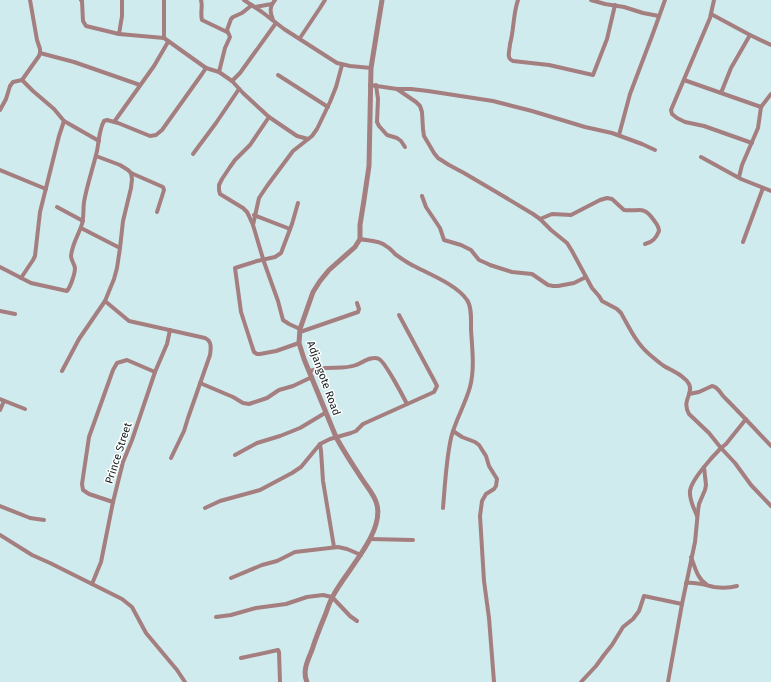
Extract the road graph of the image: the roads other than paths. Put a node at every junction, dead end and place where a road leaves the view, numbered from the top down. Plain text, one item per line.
1 (30, 0) edge
2 (81, 0) edge
3 (122, 0) edge
4 (164, 0) edge
5 (200, 0) edge
6 (244, 0) edge
7 (275, 0) edge
8 (325, 0) edge
9 (518, 0) edge
10 (591, 0) edge
11 (665, 0) edge
12 (714, 0) edge
13 (383, 1) edge
14 (272, 4) junction
15 (615, 5) junction
16 (253, 6) junction
17 (711, 14) junction
18 (659, 16) junction
19 (274, 22) junction
20 (227, 32) junction
21 (119, 34) junction
22 (750, 34) junction
23 (164, 38) junction
24 (300, 38) junction
25 (168, 42) junction
26 (771, 45) edge
27 (40, 53) junction
28 (342, 65) junction
29 (206, 68) junction
30 (371, 68) junction
31 (219, 72) junction
32 (278, 75) dead end
33 (22, 80) junction
34 (684, 80) junction
35 (232, 82) junction
36 (140, 85) junction
37 (373, 85) junction
38 (239, 89) junction
39 (397, 89) junction
40 (721, 93) junction
41 (771, 94) edge
42 (328, 107) junction
43 (761, 107) junction
44 (0, 110) edge
45 (269, 117) junction
46 (64, 121) junction
47 (114, 122) junction
48 (619, 135) junction
49 (308, 139) junction
50 (98, 141) junction
51 (752, 143) junction
52 (405, 147) dead end
53 (655, 150) dead end
54 (193, 154) dead end
55 (96, 156) junction
56 (701, 157) dead end
57 (0, 170) edge
58 (131, 174) junction
59 (739, 177) junction
60 (763, 188) junction
61 (46, 189) junction
62 (771, 191) edge
63 (422, 196) dead end
64 (298, 203) dead end
65 (57, 207) dead end
66 (256, 208) junction
67 (157, 212) dead end
68 (247, 212) junction
69 (254, 215) junction
70 (540, 219) junction
71 (83, 221) junction
72 (253, 225) junction
73 (81, 228) junction
74 (290, 229) junction
75 (360, 239) junction
76 (743, 242) dead end
77 (646, 244) dead end
78 (120, 248) junction
79 (263, 260) junction
80 (257, 261) junction
81 (264, 265) junction
82 (0, 267) edge
83 (586, 277) junction
84 (21, 278) junction
85 (105, 301) junction
86 (357, 303) dead end
87 (0, 311) edge
88 (14, 314) dead end
89 (399, 315) dead end
90 (170, 330) junction
91 (300, 330) junction
92 (299, 343) junction
93 (309, 370) junction
94 (62, 371) dead end
95 (155, 372) junction
96 (312, 377) junction
97 (200, 383) junction
98 (689, 394) junction
99 (2, 400) edge
100 (407, 404) junction
101 (25, 409) dead end
102 (0, 410) edge
103 (325, 413) junction
104 (746, 419) junction
105 (453, 431) junction
106 (336, 437) junction
107 (320, 444) junction
108 (771, 446) edge
109 (721, 448) junction
110 (235, 455) dead end
111 (171, 458) dead end
112 (704, 467) junction
113 (112, 502) junction
114 (0, 506) edge
115 (771, 506) edge
116 (205, 508) dead end
117 (444, 508) dead end
118 (697, 516) junction
119 (44, 520) dead end
120 (0, 535) edge
121 (370, 539) junction
122 (413, 540) dead end
123 (334, 547) junction
124 (361, 555) junction
125 (691, 557) junction
126 (231, 578) dead end
127 (686, 583) junction
128 (92, 584) junction
129 (706, 584) junction
130 (737, 586) dead end
131 (332, 597) junction
132 (682, 604) junction
133 (216, 617) dead end
134 (357, 621) dead end
135 (241, 658) dead end
136 (306, 681) edge
137 (185, 682) edge
138 (280, 682) edge
139 (494, 682) edge
140 (582, 682) edge
141 (668, 682) edge

1 - 27 street
2 - 21 street
3 - 21 street
4 - 23 street
5 - 20 street
6 - 16 street
7 - 14 street
8 - 24 street
9 - 15 street
10 - 15 street
11 - 18 street
12 - 17 street
13 - 30 street
14 - 16 street
14 - 19 street
15 - 18 street
16 - 19 street
16 - 20 street
17 - 22 street
17 - 34 street
18 - 48 street
19 - 24 street
19 - 35 street
20 - 31 street
21 - 23 street
22 - 26 street
22 - 40 street
23 - 25 street
24 - 28 street
25 - 29 street
25 - 36 street
27 - 33 street
27 - 36 street
28 - 30 street
28 - 42 street
29 - 31 street
29 - 47 street
30 - 37 street
31 - 35 street
32 - 42 street
33 - 44 street
33 - 46 street
34 - 40 street
34 - 51 street
35 - 38 street
36 - 47 street
37 - 39 street
37 - 52 street
37 - 75 street
38 - 45 street
38 - 54 street
39 - 48 street
39 - 70 street
40 - 43 street
41 - 43 street
42 - 49 street
43 - 51 street
45 - 49 street
45 - 68 street
46 - 50 street
46 - 61 street
47 - 50 street
48 - 53 street
49 - 66 street
50 - 55 street
51 - 59 street
55 - 58 street
55 - 71 street
56 - 59 street
57 - 61 street
58 - 67 street
58 - 78 street
59 - 60 street
60 - 62 street
60 - 76 street
61 - 84 street
63 - 83 street
64 - 74 street
65 - 71 street
66 - 68 street
66 - 69 street
68 - 72 street
69 - 72 street
69 - 74 street
70 - 77 street
70 - 83 street
71 - 73 street
72 - 79 street
73 - 78 street
73 - 84 street
74 - 79 street
75 - 91 street, Adjangote Road
75 - 105 street
78 - 85 street
79 - 80 street
79 - 81 street
80 - 81 street
80 - 92 street
81 - 91 street
82 - 84 street
83 - 98 street
85 - 90 street
85 - 94 street
86 - 91 street
87 - 88 street
89 - 100 street
90 - 95 street, Prince Street
90 - 97 street
91 - 92 street, Adjangote Road
92 - 93 street, Adjangote Road
93 - 96 street, Adjangote Road
93 - 100 street
95 - 113 street, Prince Street
95 - 113 street
96 - 97 street
96 - 103 street, Adjangote Road
97 - 111 street
98 - 104 street
98 - 109 street
99 - 101 street
99 - 102 street
100 - 106 street
103 - 106 street, Adjangote Road
103 - 110 street
104 - 108 street
104 - 109 street
105 - 117 street
105 - 139 street
106 - 107 street
106 - 121 street, Adjangote Road
107 - 116 street
107 - 123 street
109 - 112 street
109 - 115 street
112 - 118 street
112 - 118 street
113 - 128 street, Prince Street
114 - 119 street
118 - 125 street
120 - 128 street
121 - 122 street
121 - 124 street, Adjangote Road
123 - 124 street
123 - 126 street
124 - 131 street, Adjangote Road
125 - 127 street
125 - 129 street
127 - 129 street
127 - 132 street
128 - 137 street
129 - 130 street
131 - 133 street
131 - 134 street
131 - 136 street, Adjangote Road
132 - 140 street
132 - 141 street
135 - 138 street

